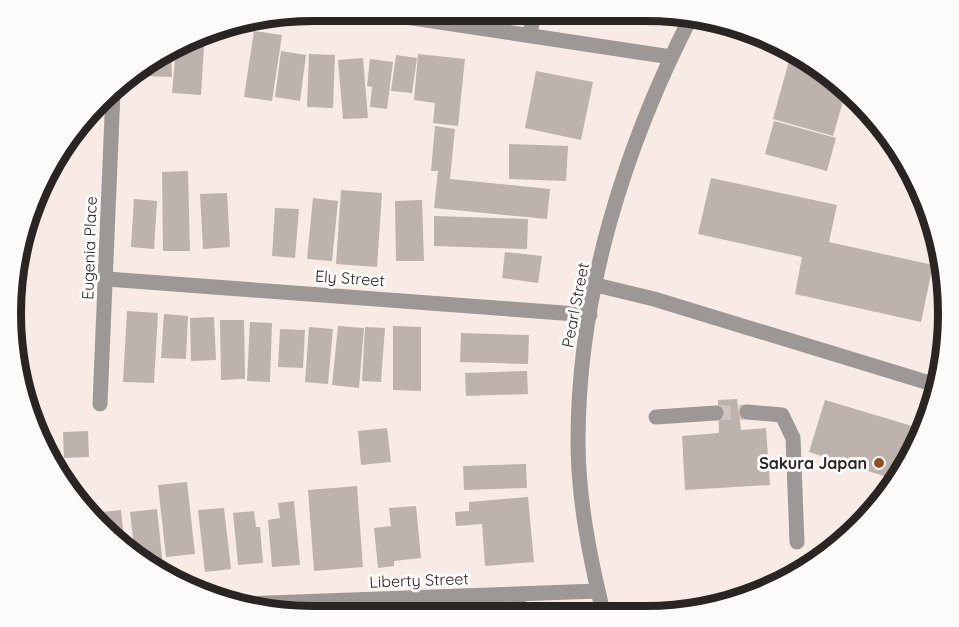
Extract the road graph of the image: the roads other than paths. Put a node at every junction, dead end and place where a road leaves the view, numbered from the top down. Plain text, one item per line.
1 (437, 21) edge
2 (532, 21) edge
3 (687, 25) edge
4 (530, 34) junction
5 (671, 57) junction
6 (113, 102) edge
7 (107, 279) junction
8 (596, 285) junction
9 (590, 315) junction
10 (929, 383) edge
11 (100, 404) dead end
12 (747, 412) tunnel mouth
13 (716, 413) tunnel mouth
14 (656, 417) dead end
15 (797, 542) dead end
16 (598, 591) junction
17 (518, 595) junction
18 (274, 603) edge
19 (519, 606) edge
20 (602, 606) edge

1 - 4 street
2 - 4 street
3 - 5 street, Pearl Street
4 - 5 street
5 - 8 street, Pearl Street
6 - 7 street, Eugenia Place
7 - 9 street, Ely Street
7 - 11 street, Eugenia Place
8 - 9 street, Pearl Street
8 - 10 street
9 - 16 street, Pearl Street
12 - 15 street
13 - 14 street
16 - 17 street, Liberty Street
16 - 20 street, Pearl Street
17 - 18 street, Liberty Street
17 - 19 street

